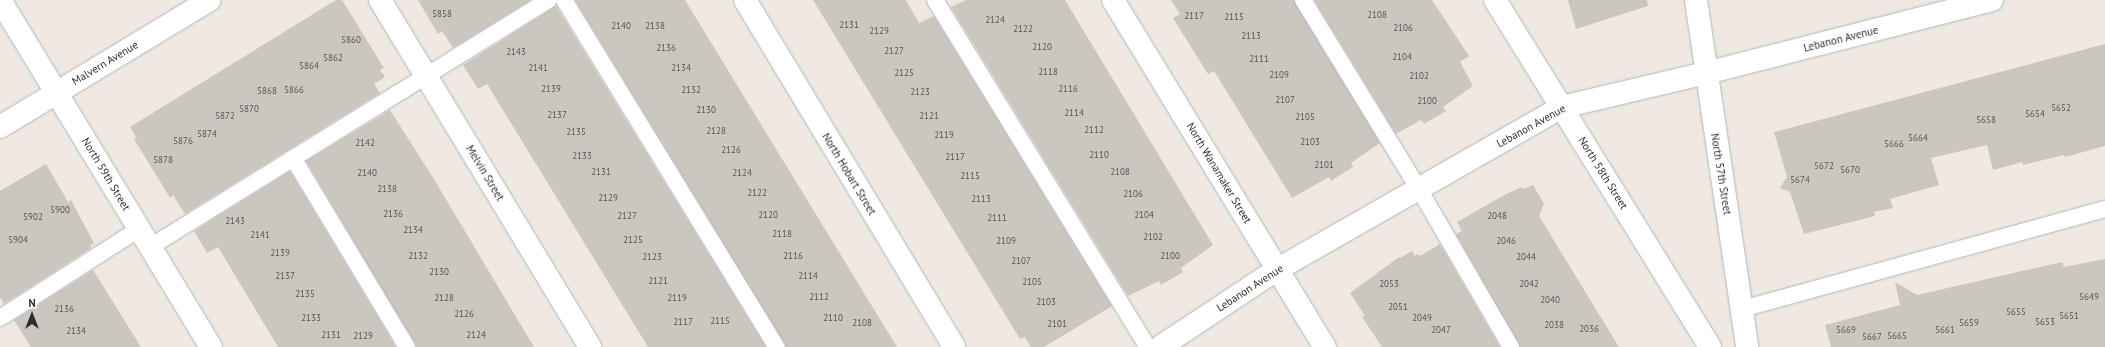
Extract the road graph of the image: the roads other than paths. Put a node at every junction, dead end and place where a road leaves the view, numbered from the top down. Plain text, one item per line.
1 (0, 0) edge
2 (210, 0) edge
3 (380, 0) edge
4 (549, 0) edge
5 (564, 0) edge
6 (744, 0) edge
7 (935, 0) edge
8 (1113, 0) edge
9 (1303, 0) edge
10 (1494, 0) edge
11 (1696, 0) edge
12 (1992, 0) edge
13 (1706, 73) junction
14 (426, 75) junction
15 (56, 93) junction
16 (1562, 107) junction
17 (0, 127) edge
18 (293, 158) junction
19 (1419, 189) junction
20 (2105, 209) edge
21 (139, 228) junction
22 (150, 247) junction
23 (1278, 269) junction
24 (1742, 309) junction
25 (0, 318) edge
26 (211, 347) edge
27 (407, 347) edge
28 (590, 347) edge
29 (777, 347) edge
30 (954, 347) edge
31 (1148, 347) edge
32 (1160, 347) edge
33 (1325, 347) edge
34 (1512, 347) edge
35 (1710, 347) edge
36 (1747, 347) edge

1 - 15 street, North 59th Street
2 - 15 street, Malvern Avenue
3 - 14 street, Melvin Street
4 - 14 lane
5 - 29 lane
6 - 30 street, North Hobart Street
7 - 31 lane
8 - 23 street, North Wanamaker Street
9 - 19 lane
10 - 16 street, North 58th Street
11 - 13 street, North 57th Street
12 - 13 street, Lebanon Avenue
13 - 16 street, Lebanon Avenue
13 - 24 street, North 57th Street
14 - 18 lane
14 - 28 street, Melvin Street
15 - 17 street, Malvern Avenue
15 - 21 street, North 59th Street
16 - 19 street, Lebanon Avenue
16 - 35 street, North 58th Street
18 - 22 lane
18 - 27 lane
19 - 23 street, Lebanon Avenue
19 - 34 lane
20 - 24 lane
21 - 22 street, North 59th Street
21 - 25 lane
22 - 26 street, North 59th Street
23 - 32 street, Lebanon Avenue
23 - 33 street, North Wanamaker Street
24 - 36 street, North 57th Street

